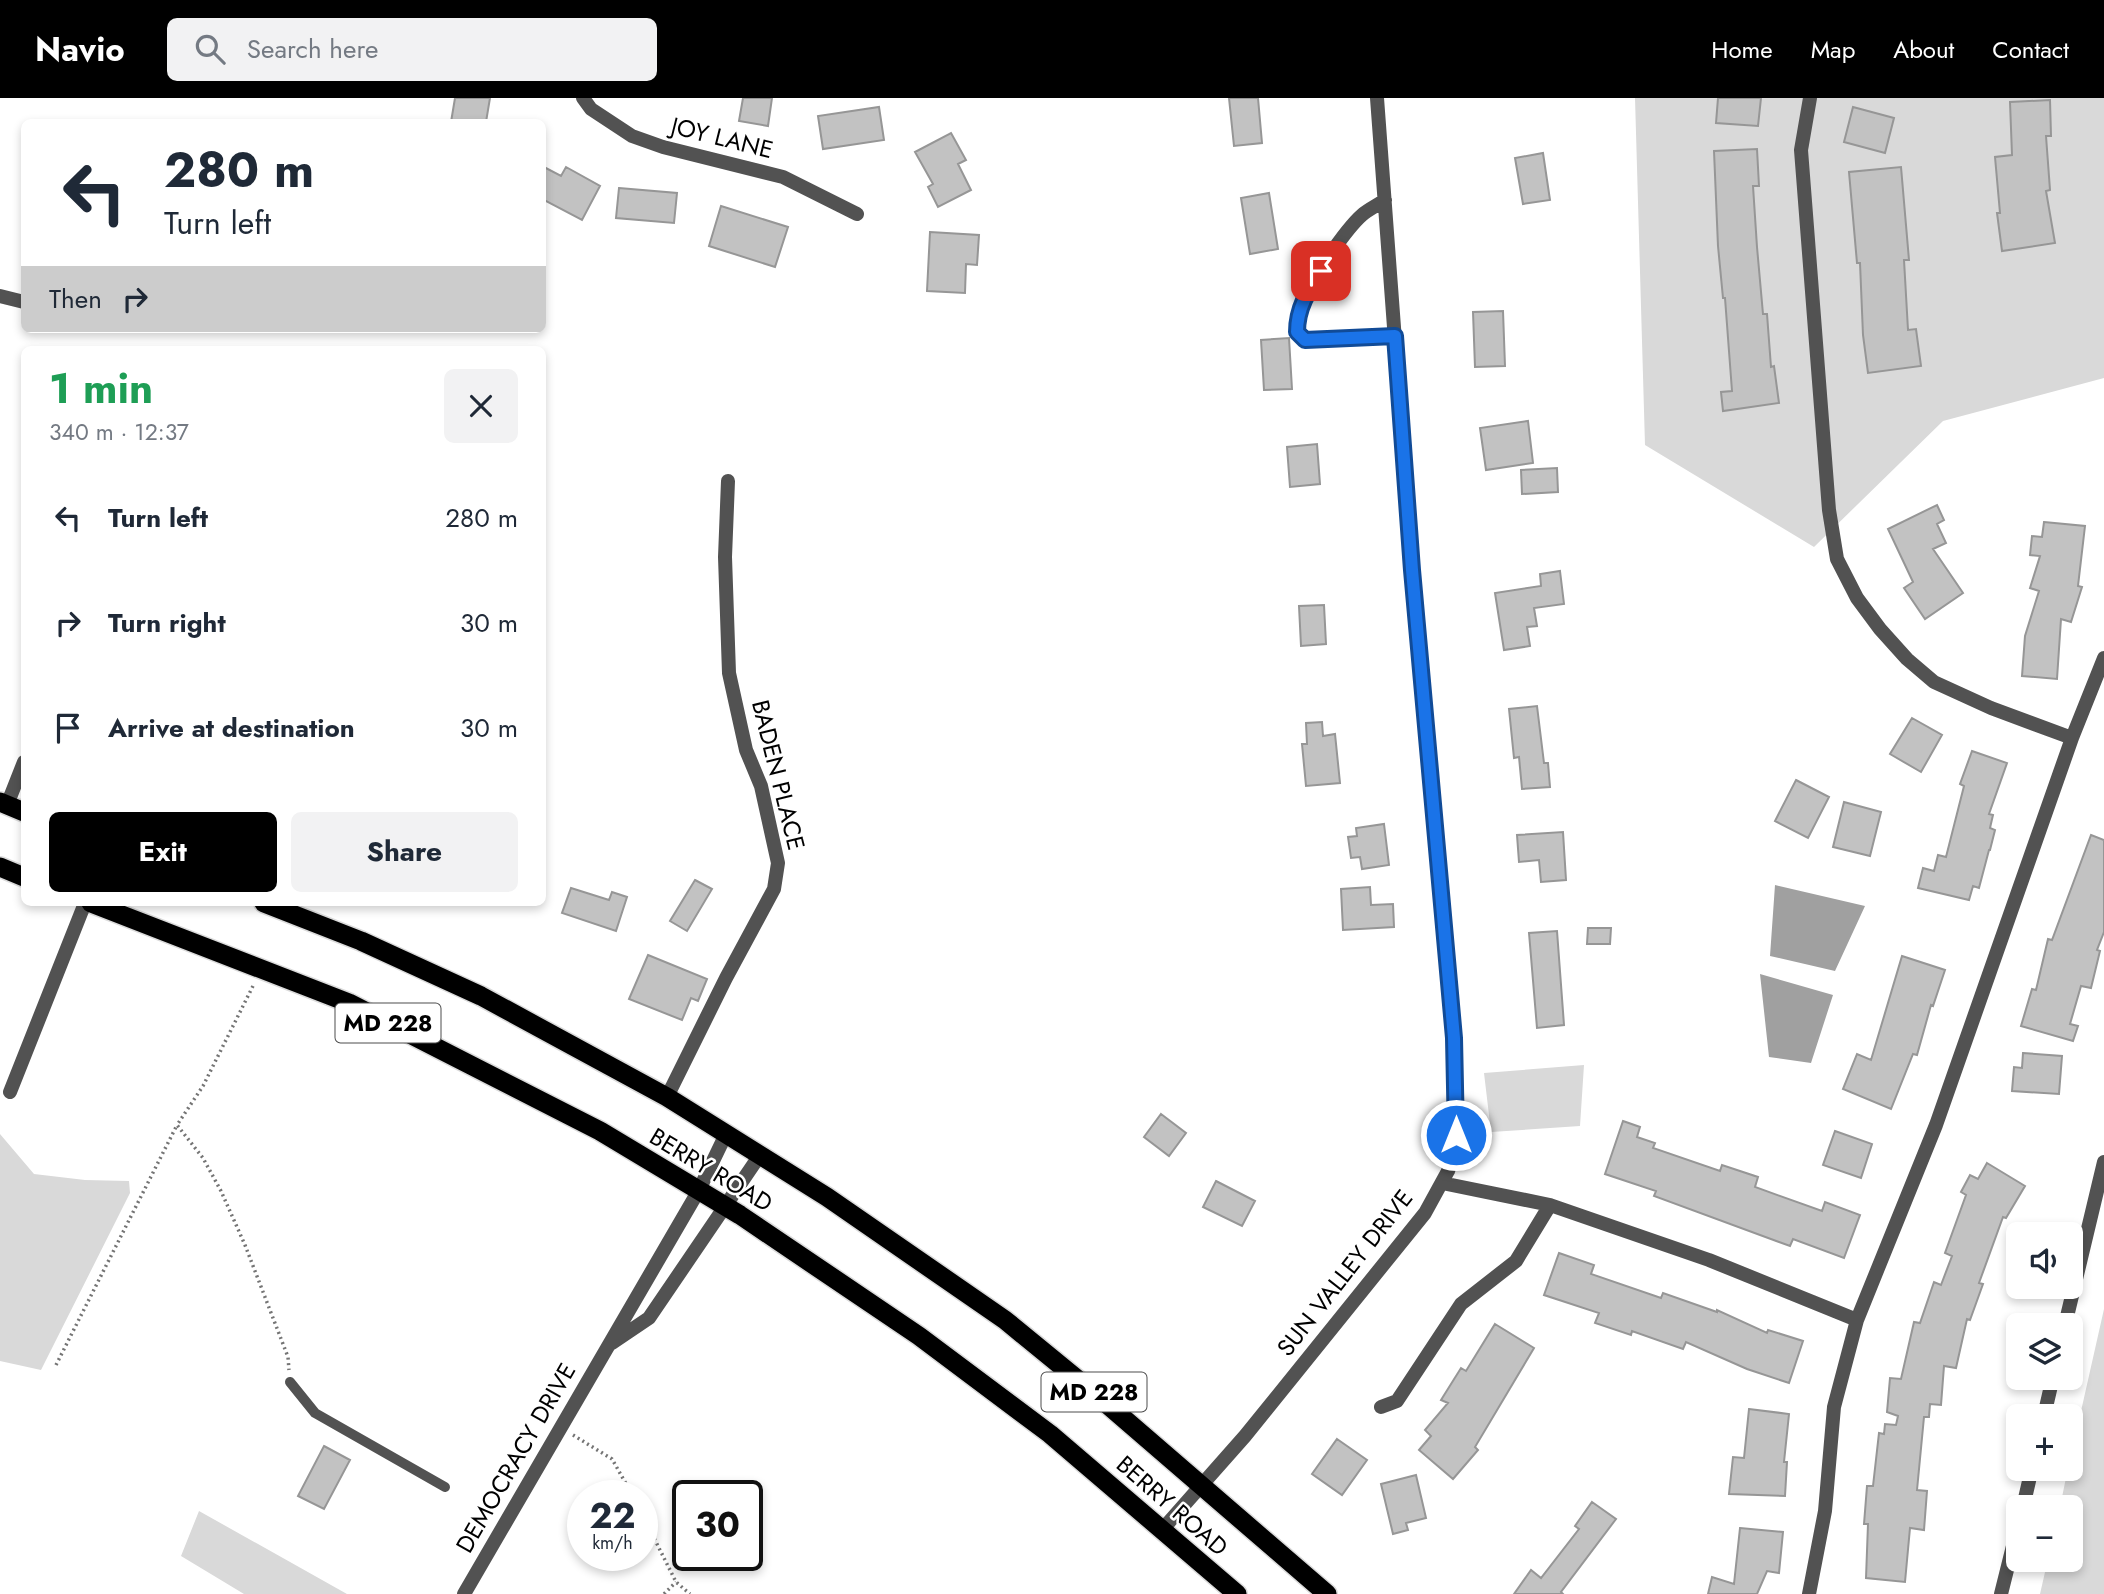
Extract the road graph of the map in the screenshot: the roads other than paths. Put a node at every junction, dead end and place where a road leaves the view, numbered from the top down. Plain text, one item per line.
1 (583, 98) edge
2 (1377, 98) edge
3 (1810, 98) edge
4 (1385, 200) junction
5 (857, 214) dead end
6 (0, 296) edge
7 (21, 301) edge
8 (1395, 336) junction
9 (728, 481) dead end
10 (2104, 659) edge
11 (2072, 738) junction
12 (21, 772) edge
13 (11, 806) edge
14 (0, 867) edge
15 (21, 876) edge
16 (84, 906) edge
17 (99, 906) edge
18 (272, 906) edge
19 (10, 1092) dead end
20 (667, 1097) junction
21 (726, 1134) junction
22 (760, 1155) junction
23 (2104, 1162) edge
24 (1442, 1182) junction
25 (699, 1190) junction
26 (1550, 1205) junction
27 (725, 1206) junction
28 (2068, 1313) edge
29 (1857, 1320) junction
30 (608, 1346) junction
31 (290, 1382) road end
32 (1381, 1407) dead end
33 (1202, 1486) junction
34 (444, 1487) dead end
35 (1162, 1530) junction
36 (2006, 1572) edge
37 (464, 1594) edge
38 (1237, 1594) edge
39 (1327, 1594) edge
40 (1809, 1594) edge
41 (2001, 1594) edge

1 - 5 street, JOY LANE
2 - 4 street, SUN VALLEY DRIVE
3 - 11 street
4 - 8 street, SUN VALLEY DRIVE
4 - 8 street
6 - 7 street
8 - 24 street, SUN VALLEY DRIVE
9 - 20 street, BADEN PLACE
10 - 11 street
11 - 29 street
12 - 13 street
14 - 15 highway
16 - 19 street
17 - 25 highway, BERRY ROAD / MD 228
18 - 20 highway, BERRY ROAD / MD 228
20 - 21 highway, BERRY ROAD / MD 228
21 - 22 highway, BERRY ROAD / MD 228
21 - 25 street, DEMOCRACY DRIVE
22 - 27 street, DEMOCRACY DRIVE
22 - 33 highway, BERRY ROAD / MD 228
23 - 28 street
24 - 26 street
24 - 33 street, SUN VALLEY DRIVE
25 - 27 highway, BERRY ROAD / MD 228
25 - 30 street, DEMOCRACY DRIVE
26 - 29 street
26 - 32 street
27 - 30 street, DEMOCRACY DRIVE
27 - 35 highway, BERRY ROAD / MD 228
29 - 40 street
30 - 37 street, DEMOCRACY DRIVE
31 - 34 lane
33 - 35 street, SUN VALLEY DRIVE
33 - 39 highway, BERRY ROAD / MD 228
35 - 38 highway, BERRY ROAD / MD 228
36 - 41 street

